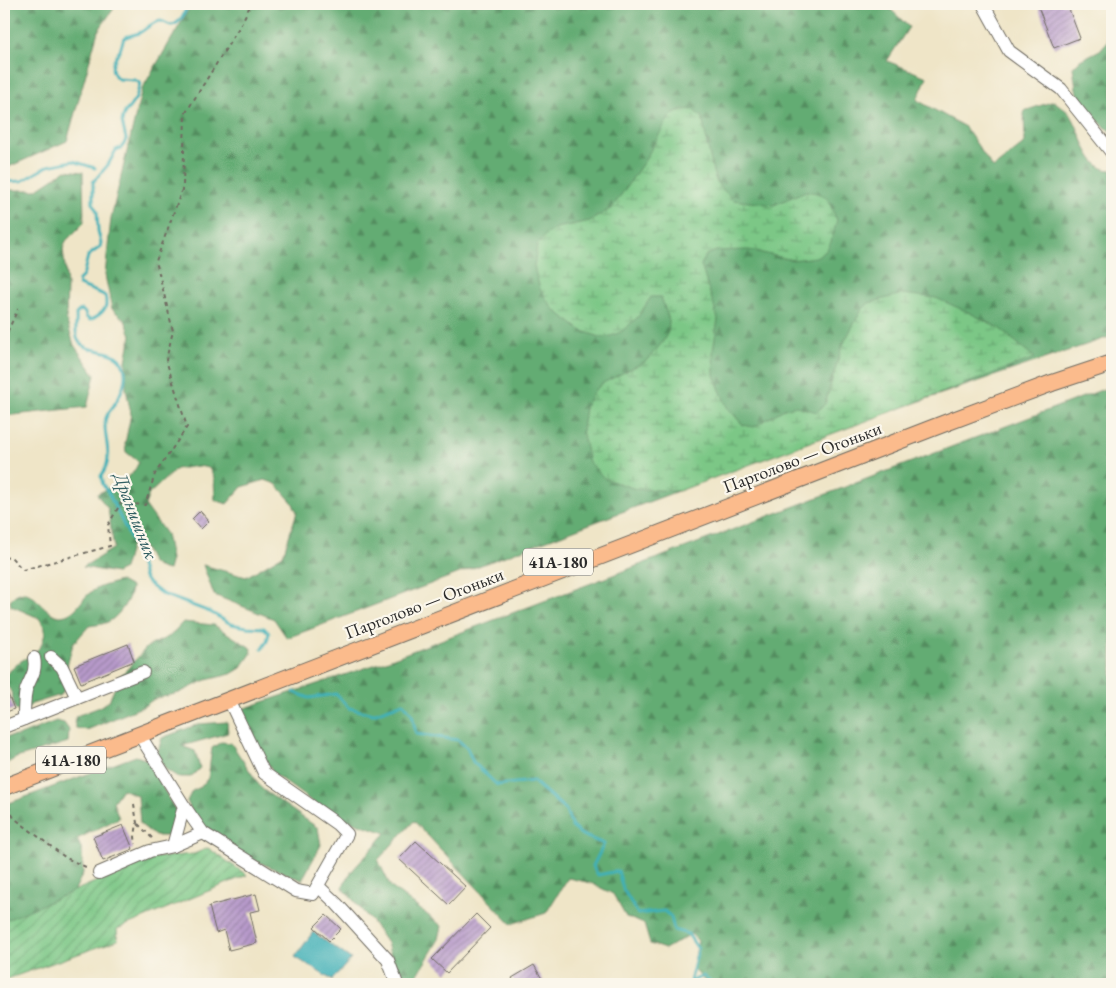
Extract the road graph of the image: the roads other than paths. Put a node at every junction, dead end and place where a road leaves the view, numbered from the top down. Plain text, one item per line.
1 (983, 4) edge
2 (1112, 153) edge
3 (1112, 351) edge
4 (1112, 363) edge
5 (51, 657) dead end
6 (34, 658) dead end
7 (143, 672) dead end
8 (77, 698) junction
9 (229, 700) junction
10 (24, 719) junction
11 (4, 727) edge
12 (139, 734) junction
13 (4, 775) edge
14 (4, 787) edge
15 (184, 806) junction
16 (203, 833) junction
17 (168, 847) junction
18 (99, 873) road end
19 (318, 886) junction
20 (398, 984) edge

1 - 2 lane
3 - 13 main road, Парголово — Огоньки / 41А-180
4 - 9 main road, Парголово — Огоньки / 41А-180
5 - 8 lane
6 - 10 lane
7 - 8 lane
8 - 10 lane
9 - 12 main road, Парголово — Огоньки / 41А-180
9 - 19 lane
10 - 11 lane
12 - 14 main road, Парголово — Огоньки / 41А-180
12 - 15 lane
15 - 16 lane
15 - 17 lane
16 - 17 lane
16 - 19 lane
17 - 18 lane
19 - 20 lane

